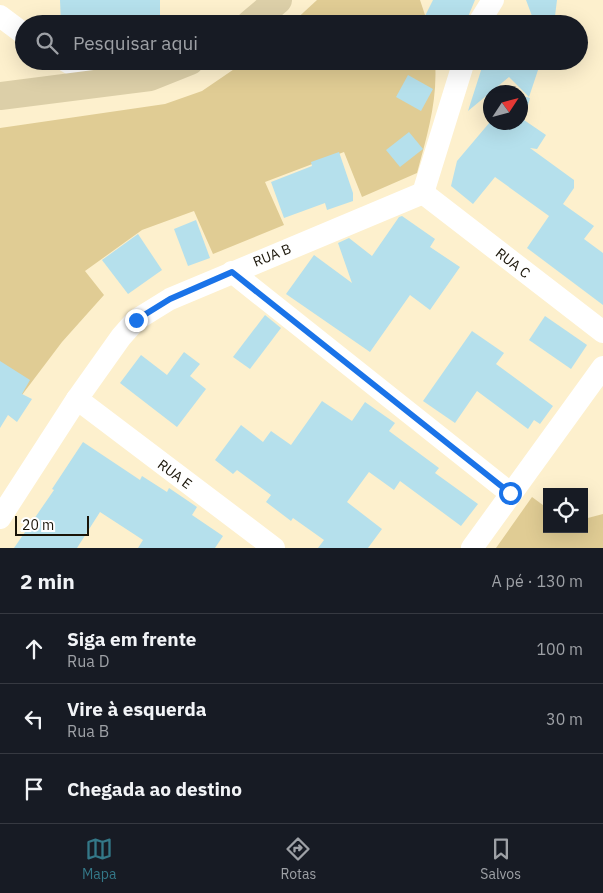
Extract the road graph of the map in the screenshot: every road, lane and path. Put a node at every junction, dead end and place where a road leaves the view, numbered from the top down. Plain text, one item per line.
1 (278, 0) edge
2 (494, 0) edge
3 (260, 15) edge
4 (484, 15) edge
5 (0, 16) edge
6 (15, 27) edge
7 (81, 70) edge
8 (168, 70) edge
9 (461, 70) edge
10 (103, 83) junction
11 (0, 96) edge
12 (423, 193) junction
13 (232, 272) junction
14 (603, 332) edge
15 (603, 367) edge
16 (77, 399) junction
17 (510, 493) junction
18 (0, 518) edge
19 (274, 548) edge
20 (472, 548) edge

1 - 3 street
2 - 4 street
5 - 6 street
7 - 10 street
8 - 10 street
9 - 12 street
10 - 11 street
12 - 13 street, RUA B
12 - 14 street, RUA C
13 - 16 street, RUA B
13 - 17 street
15 - 17 street
16 - 18 street, RUA B
16 - 19 street, RUA E
17 - 20 street

